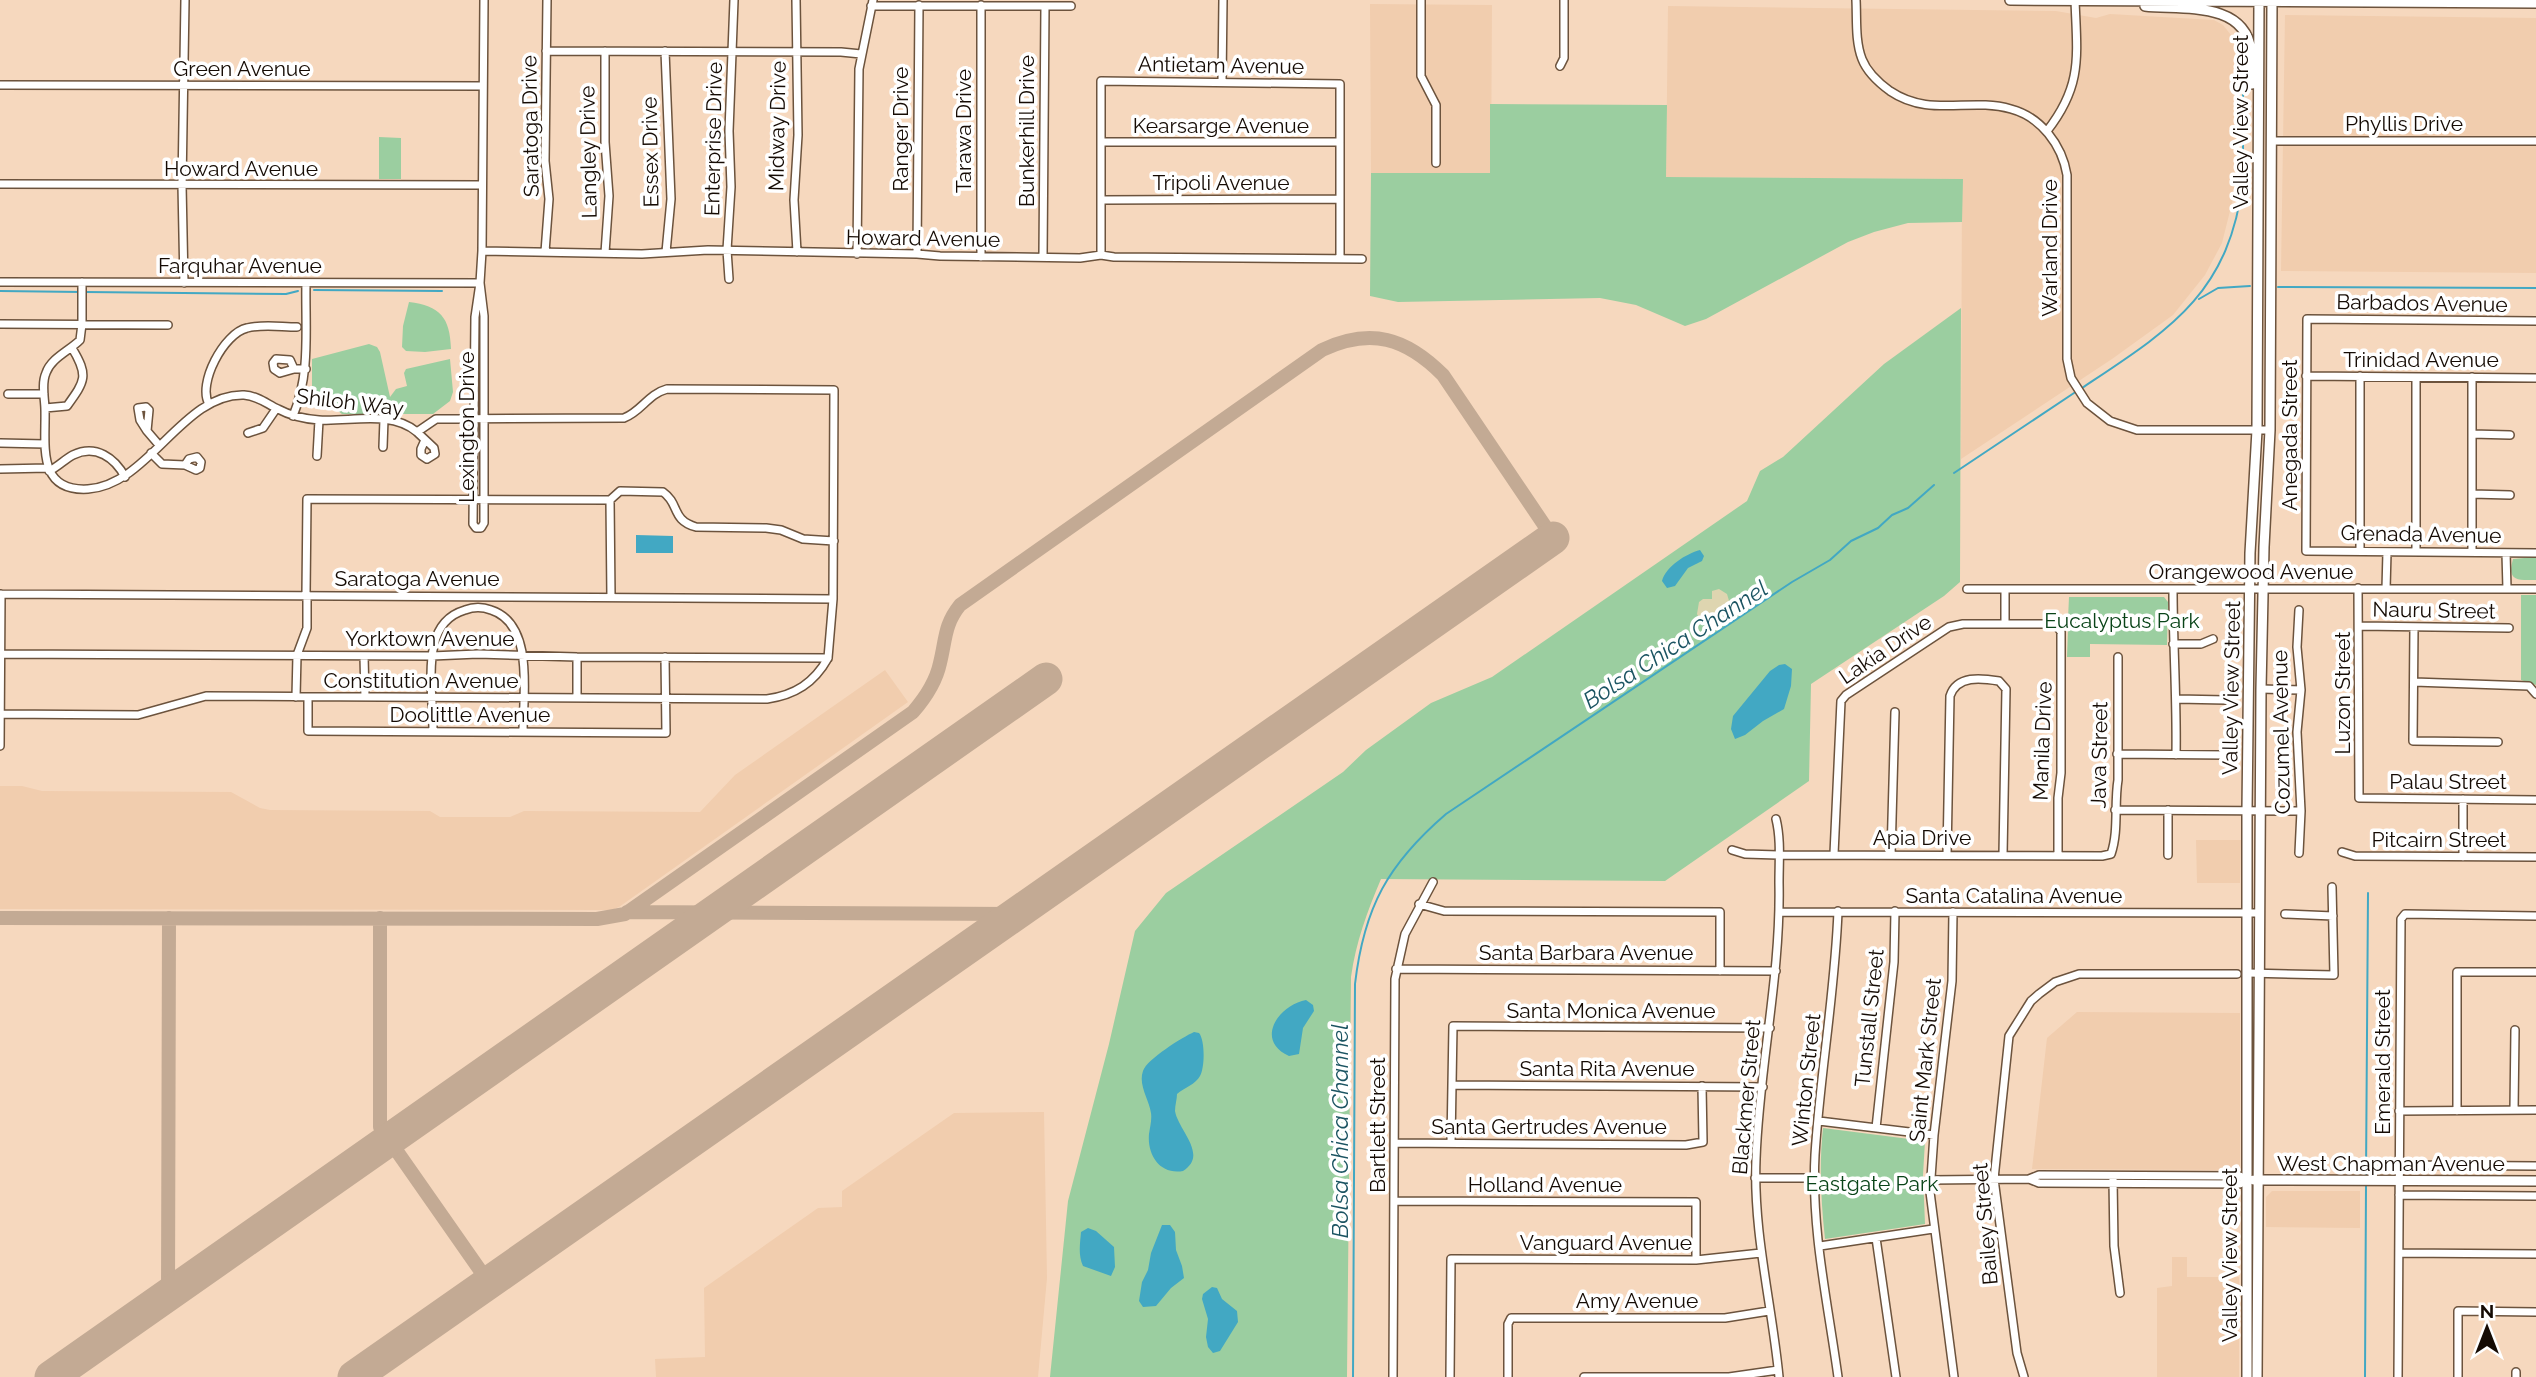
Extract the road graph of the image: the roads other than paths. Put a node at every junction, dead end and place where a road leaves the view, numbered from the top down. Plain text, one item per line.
1 (185, 0) edge
2 (484, 0) edge
3 (547, 0) edge
4 (734, 0) edge
5 (796, 0) edge
6 (1223, 0) edge
7 (1422, 0) edge
8 (1564, 0) edge
9 (1856, 0) edge
10 (2010, 0) edge
11 (2062, 0) edge
12 (2075, 0) edge
13 (2126, 1) edge
14 (2259, 1) edge
15 (2272, 1) edge
16 (872, 3) edge
17 (2536, 3) edge
18 (919, 5) junction
19 (981, 5) junction
20 (1045, 6) junction
21 (1071, 6) dead end
22 (546, 51) junction
23 (605, 51) junction
24 (665, 51) junction
25 (732, 52) junction
26 (796, 52) junction
27 (861, 54) junction
28 (1560, 66) dead end
29 (1222, 82) junction
30 (0, 85) edge
31 (184, 85) junction
32 (483, 86) junction
33 (2047, 131) junction
34 (2257, 135) junction
35 (2272, 141) junction
36 (2536, 141) edge
37 (1102, 142) junction
38 (1340, 142) junction
39 (1436, 163) dead end
40 (0, 184) edge
41 (482, 185) junction
42 (182, 186) junction
43 (1340, 199) junction
44 (1102, 200) junction
45 (727, 250) junction
46 (482, 251) junction
47 (545, 252) junction
48 (667, 252) junction
49 (797, 252) junction
50 (605, 253) junction
51 (857, 254) junction
52 (917, 254) junction
53 (1101, 255) junction
54 (981, 257) junction
55 (1043, 257) junction
56 (1340, 258) junction
57 (1362, 259) dead end
58 (729, 279) dead end
59 (0, 282) edge
60 (82, 282) junction
61 (184, 283) junction
62 (306, 283) junction
63 (480, 283) junction
64 (2307, 319) joint
65 (2536, 321) edge
66 (0, 324) edge
67 (82, 324) junction
68 (168, 324) dead end
69 (297, 327) dead end
70 (72, 348) junction
71 (294, 369) dead end
72 (306, 369) junction
73 (2306, 376) junction
74 (2360, 376) junction
75 (2416, 377) junction
76 (2472, 377) junction
77 (2536, 378) edge
78 (8, 394) dead end
79 (44, 394) junction
80 (209, 404) junction
81 (45, 408) junction
82 (276, 409) junction
83 (293, 416) junction
84 (475, 418) junction
85 (484, 418) junction
86 (384, 419) junction
87 (319, 420) junction
88 (2257, 430) junction
89 (2270, 430) junction
90 (147, 431) dead end
91 (417, 432) junction
92 (248, 433) dead end
93 (2472, 434) junction
94 (2510, 435) dead end
95 (425, 440) dead end
96 (0, 443) edge
97 (45, 444) junction
98 (159, 445) junction
99 (383, 447) dead end
100 (150, 453) junction
101 (317, 456) dead end
102 (185, 465) dead end
103 (0, 469) edge
104 (48, 469) junction
105 (125, 477) junction
106 (2472, 494) junction
107 (2510, 495) dead end
108 (474, 499) junction
109 (484, 500) junction
110 (610, 500) junction
111 (834, 541) junction
112 (2306, 551) joint
113 (2360, 551) junction
114 (2387, 552) junction
115 (2416, 552) junction
116 (2472, 552) junction
117 (2506, 553) junction
118 (2536, 553) edge
119 (2250, 588) junction
120 (2263, 588) junction
121 (2358, 588) junction
122 (1967, 589) dead end
123 (2005, 589) junction
124 (2386, 589) junction
125 (2507, 589) junction
126 (2536, 589) edge
127 (2173, 590) junction
128 (1, 594) edge
129 (307, 595) junction
130 (479, 596) junction
131 (611, 597) junction
132 (833, 599) junction
133 (479, 608) junction
134 (2299, 610) dead end
135 (2005, 624) junction
136 (2359, 626) junction
137 (2414, 627) junction
138 (2509, 628) dead end
139 (2060, 629) joint
140 (2213, 639) dead end
141 (2173, 644) junction
142 (1, 654) edge
143 (523, 654) junction
144 (297, 655) junction
145 (364, 656) junction
146 (432, 656) junction
147 (577, 657) junction
148 (665, 657) junction
149 (2118, 657) dead end
150 (828, 658) junction
151 (2414, 682) junction
152 (2262, 689) junction
153 (2301, 691) junction
154 (2536, 694) edge
155 (365, 696) junction
156 (296, 697) junction
157 (308, 697) junction
158 (433, 697) junction
159 (523, 698) junction
160 (576, 698) junction
161 (666, 699) junction
162 (2177, 699) junction
163 (2227, 699) dead end
164 (1895, 712) dead end
165 (0, 714) edge
166 (433, 731) junction
167 (523, 732) junction
168 (2498, 742) dead end
169 (0, 746) edge
170 (2117, 754) junction
171 (2176, 755) junction
172 (2227, 755) dead end
173 (2359, 798) joint
174 (2463, 799) junction
175 (2536, 800) edge
176 (2115, 810) junction
177 (2168, 810) junction
178 (2247, 811) junction
179 (2260, 811) junction
180 (2301, 811) junction
181 (1776, 819) dead end
182 (1732, 850) dead end
183 (2342, 852) dead end
184 (2299, 853) dead end
185 (1834, 854) junction
186 (2111, 854) joint
187 (1779, 855) junction
188 (1892, 855) junction
189 (1947, 855) junction
190 (2003, 855) junction
191 (2058, 855) junction
192 (2168, 855) dead end
193 (2463, 857) junction
194 (2536, 857) edge
195 (1433, 882) dead end
196 (2332, 887) dead end
197 (1419, 904) junction
198 (1838, 911) junction
199 (1895, 911) junction
200 (1779, 912) junction
201 (1953, 912) junction
202 (2243, 913) junction
203 (2259, 913) junction
204 (2285, 914) dead end
205 (2333, 916) junction
206 (2536, 916) edge
207 (1396, 969) junction
208 (1720, 971) junction
209 (1776, 971) junction
210 (2536, 972) edge
211 (2242, 974) junction
212 (2259, 974) junction
213 (1770, 1028) junction
214 (2515, 1030) dead end
215 (2247, 1055) junction
216 (2247, 1067) junction
217 (2258, 1071) junction
218 (1452, 1084) junction
219 (1702, 1086) junction
220 (1762, 1087) junction
221 (2514, 1110) junction
222 (2536, 1110) edge
223 (2399, 1111) junction
224 (2457, 1111) junction
225 (1819, 1121) junction
226 (1876, 1128) junction
227 (1934, 1135) junction
228 (1395, 1143) junction
229 (1451, 1143) junction
230 (2399, 1165) junction
231 (2536, 1166) edge
232 (1755, 1178) junction
233 (1815, 1178) junction
234 (1994, 1179) junction
235 (2113, 1179) junction
236 (1930, 1180) junction
237 (2247, 1180) junction
238 (2258, 1180) junction
239 (2399, 1181) junction
240 (2536, 1181) edge
241 (2399, 1195) junction
242 (2536, 1196) edge
243 (1394, 1202) junction
244 (1933, 1229) junction
245 (1876, 1238) junction
246 (1820, 1246) junction
247 (1761, 1253) junction
248 (2399, 1253) junction
249 (2536, 1254) edge
250 (1696, 1260) junction
251 (2120, 1293) dead end
252 (1769, 1311) junction
253 (2536, 1312) edge
254 (2247, 1339) junction
255 (2258, 1339) junction
256 (1779, 1373) edge
257 (1393, 1377) edge
258 (1450, 1377) edge
259 (1508, 1377) edge
260 (1584, 1377) edge
261 (1838, 1377) edge
262 (1896, 1377) edge
263 (1954, 1377) edge
264 (2024, 1377) edge
265 (2247, 1377) edge
266 (2257, 1377) edge
267 (2398, 1377) edge
268 (2458, 1377) edge

1 - 31 street
2 - 32 street, Lexington Drive
3 - 22 street, Saratoga Drive
4 - 25 street, Enterprise Drive
5 - 26 street, Midway Drive
6 - 29 street
7 - 39 street
8 - 28 street
9 - 33 street, Warland Drive
10 - 11 main road
11 - 12 main road
12 - 13 main road
12 - 33 street
13 - 14 main road
13 - 34 main road
14 - 15 main road
14 - 34 main road, Valley View Street
15 - 17 main road
15 - 35 main road, Valley View Street
16 - 18 street
16 - 27 street
18 - 19 street
18 - 52 street, Ranger Drive
19 - 20 street
19 - 54 street, Tarawa Drive
20 - 21 street
20 - 55 street, Bunkerhill Drive
22 - 23 street
22 - 47 street, Saratoga Drive
23 - 24 street
23 - 50 street, Langley Drive
24 - 25 street
24 - 48 street, Essex Drive
25 - 26 street
25 - 45 street, Enterprise Drive
26 - 27 street
26 - 49 street, Midway Drive
27 - 51 street
29 - 37 street, Antietam Avenue
29 - 38 street, Antietam Avenue
30 - 31 street, Green Avenue
31 - 32 street, Green Avenue
31 - 42 street
32 - 41 street, Lexington Drive
33 - 88 street, Warland Drive
34 - 88 main road, Valley View Street
35 - 36 street, Phyllis Drive
35 - 89 main road, Valley View Street
37 - 38 street, Kearsarge Avenue
37 - 44 street
38 - 43 street
40 - 42 street, Howard Avenue
41 - 42 street, Howard Avenue
41 - 46 street, Lexington Drive
42 - 61 street
43 - 44 street, Tripoli Avenue
43 - 56 street
44 - 53 street
45 - 48 street, Howard Avenue
45 - 49 street, Howard Avenue
45 - 58 street, Enterprise Drive
46 - 47 street, Howard Avenue
46 - 63 street, Lexington Drive
47 - 50 street, Howard Avenue
48 - 50 street, Howard Avenue
49 - 51 street, Howard Avenue
51 - 52 street, Howard Avenue
52 - 54 street, Howard Avenue
53 - 55 street, Howard Avenue
53 - 56 street, Howard Avenue
54 - 55 street, Howard Avenue
56 - 57 street, Howard Avenue
59 - 60 street, Farquhar Avenue
60 - 61 street, Farquhar Avenue
60 - 67 street
61 - 62 street, Farquhar Avenue
62 - 63 street, Farquhar Avenue
62 - 72 street
63 - 84 street, Lexington Drive
63 - 85 street, Lexington Drive
64 - 65 street, Barbados Avenue
64 - 73 street, Anegada Street
66 - 67 street
67 - 68 street
67 - 70 street
69 - 80 street
70 - 79 street
70 - 81 street
71 - 72 street
72 - 83 street
73 - 74 street, Trinidad Avenue
73 - 112 street, Anegada Street
74 - 75 street, Trinidad Avenue
74 - 113 street
75 - 76 street, Trinidad Avenue
75 - 115 street
76 - 77 street, Trinidad Avenue
76 - 93 street
78 - 79 street
79 - 81 street
80 - 82 street, Shiloh Way
80 - 98 street, Shiloh Way
81 - 97 street
82 - 83 street, Shiloh Way
82 - 92 street
83 - 87 street, Shiloh Way
84 - 85 street, Shiloh Way
84 - 91 street, Shiloh Way
84 - 108 street, Lexington Drive
85 - 109 street, Lexington Drive
85 - 111 street, Shiloh Way
86 - 87 street, Shiloh Way
86 - 91 street, Shiloh Way
86 - 99 street
87 - 101 street
88 - 89 street, Warland Drive
88 - 119 main road, Valley View Street
89 - 120 main road, Valley View Street
90 - 98 street
91 - 95 street
93 - 94 street
93 - 106 street
96 - 97 street
97 - 104 street
98 - 100 street, Shiloh Way
100 - 102 street
100 - 105 street, Shiloh Way
103 - 104 street
104 - 105 street, Shiloh Way
104 - 105 street
106 - 107 street
106 - 116 street
108 - 109 street
108 - 109 street, Lexington Drive
108 - 129 street
109 - 110 street
110 - 111 street
110 - 131 street
111 - 132 street, Shiloh Way
112 - 113 street, Grenada Avenue
113 - 114 street, Grenada Avenue
114 - 115 street, Grenada Avenue
114 - 124 street
115 - 116 street, Grenada Avenue
116 - 117 street, Grenada Avenue
117 - 118 street, Grenada Avenue
117 - 125 street
119 - 120 street, Orangewood Avenue
119 - 127 street, Orangewood Avenue
119 - 178 main road, Valley View Street
120 - 121 street, Orangewood Avenue
120 - 152 main road, Valley View Street
121 - 124 street, Orangewood Avenue
121 - 136 street, Luzon Street
122 - 123 street, Orangewood Avenue
123 - 127 street, Orangewood Avenue
123 - 135 street
124 - 125 street, Orangewood Avenue
125 - 126 street, Orangewood Avenue
127 - 141 street
128 - 129 street, Saratoga Avenue
128 - 142 street
129 - 130 street, Saratoga Avenue
129 - 144 street
130 - 131 street, Saratoga Avenue
130 - 133 street
131 - 132 street, Saratoga Avenue
132 - 150 street, Shiloh Way
133 - 143 street
133 - 146 street
134 - 153 street, Cozumel Avenue
135 - 139 street, Lakia Drive
135 - 185 street, Lakia Drive
136 - 137 street, Nauru Street
136 - 173 street, Luzon Street
137 - 138 street, Nauru Street
137 - 151 street
139 - 191 street, Manila Drive
140 - 141 street
141 - 162 street
142 - 144 street, Yorktown Avenue
142 - 165 street
143 - 146 street, Yorktown Avenue
143 - 147 street, Yorktown Avenue
143 - 159 street
144 - 145 street, Yorktown Avenue
144 - 156 street
145 - 146 street, Yorktown Avenue
145 - 155 street
146 - 158 street
147 - 148 street, Yorktown Avenue
147 - 160 street
148 - 150 street, Yorktown Avenue
148 - 161 street
149 - 170 street, Java Street
150 - 161 street, Constitution Avenue
151 - 154 street
151 - 168 street
152 - 153 street
152 - 179 main road, Valley View Street
153 - 180 street, Cozumel Avenue
155 - 157 street, Constitution Avenue
155 - 158 street, Constitution Avenue
156 - 157 street, Constitution Avenue
156 - 165 street, Constitution Avenue
157 - 166 street, Doolittle Avenue
158 - 159 street, Constitution Avenue
158 - 166 street
159 - 160 street, Constitution Avenue
159 - 167 street
160 - 161 street, Constitution Avenue
161 - 167 street, Doolittle Avenue
162 - 163 street
162 - 171 street
164 - 188 street
165 - 169 street
166 - 167 street, Doolittle Avenue
170 - 171 street
170 - 176 street, Java Street
171 - 172 street
173 - 174 street, Palau Street
174 - 175 street, Palau Street
174 - 193 street
176 - 177 street
176 - 186 street, Java Street
177 - 178 street
177 - 192 street
178 - 179 street
178 - 202 main road, Valley View Street
179 - 180 street
179 - 203 main road, Valley View Street
180 - 184 street, Cozumel Avenue
181 - 187 street, Blackmer Street
182 - 187 street, Apia Drive
183 - 193 street, Pitcairn Street
185 - 187 street, Apia Drive
185 - 188 street, Apia Drive
186 - 191 street, Apia Drive
187 - 200 street, Blackmer Street
188 - 189 street, Apia Drive
189 - 190 street, Apia Drive
189 - 190 street
190 - 191 street, Apia Drive
193 - 194 street, Pitcairn Street
195 - 197 street, Bartlett Street
196 - 205 street
197 - 207 street, Bartlett Street
197 - 208 street
198 - 199 street, Santa Catalina Avenue
198 - 200 street, Santa Catalina Avenue
198 - 225 street, Winton Street
199 - 201 street, Santa Catalina Avenue
199 - 226 street, Tunstall Street
200 - 209 street, Blackmer Street
201 - 202 street, Santa Catalina Avenue
201 - 227 street, Saint Mark Street
202 - 203 street, Santa Catalina Avenue
202 - 211 main road, Valley View Street
203 - 212 main road, Valley View Street
204 - 205 street
205 - 212 street
206 - 223 street, Emerald Street
207 - 208 street, Santa Barbara Avenue
207 - 228 street, Bartlett Street
208 - 209 street, Santa Barbara Avenue
209 - 213 street, Blackmer Street
210 - 224 street
211 - 212 street
211 - 215 main road, Valley View Street
211 - 234 street, Bailey Street
212 - 217 main road, Valley View Street
213 - 218 street, Santa Monica Avenue
213 - 220 street, Blackmer Street
214 - 221 street
215 - 216 main road, Valley View Street
215 - 217 main road
216 - 217 main road
216 - 237 main road, Valley View Street
217 - 238 main road, Valley View Street
218 - 219 street, Santa Rita Avenue
218 - 229 street
219 - 220 street, Santa Rita Avenue
219 - 229 street, Santa Gertrudes Avenue
220 - 232 street, Blackmer Street
221 - 222 street
221 - 224 street
223 - 224 street
223 - 230 street, Emerald Street
225 - 226 street
225 - 233 street, Winton Street
226 - 227 street
227 - 236 street, Saint Mark Street
228 - 229 street, Santa Gertrudes Avenue
228 - 243 street, Bartlett Street
230 - 231 street
230 - 239 street, Emerald Street
232 - 233 street
232 - 247 street, Blackmer Street
233 - 246 street, Winton Street
234 - 235 street, West Chapman Avenue
234 - 236 street, West Chapman Avenue
234 - 264 street, Bailey Street
235 - 237 street, West Chapman Avenue
235 - 251 street
236 - 244 street, Saint Mark Street
237 - 238 main road, West Chapman Avenue
237 - 254 main road, Valley View Street
238 - 239 main road, West Chapman Avenue
238 - 255 main road, Valley View Street
239 - 240 main road, West Chapman Avenue
239 - 241 street, Emerald Street
241 - 242 street
241 - 248 street, Emerald Street
243 - 250 street, Holland Avenue
243 - 257 street, Bartlett Street
244 - 245 street
244 - 263 street, Saint Mark Street
245 - 246 street
245 - 262 street
246 - 261 street, Winton Street
247 - 250 street, Vanguard Avenue
247 - 252 street, Blackmer Street
248 - 249 street
248 - 267 street, Emerald Street
250 - 258 street, Vanguard Avenue
252 - 256 street, Blackmer Street
252 - 259 street, Amy Avenue
253 - 268 street
254 - 255 main road
254 - 265 main road, Valley View Street
255 - 266 main road, Valley View Street
256 - 260 street

